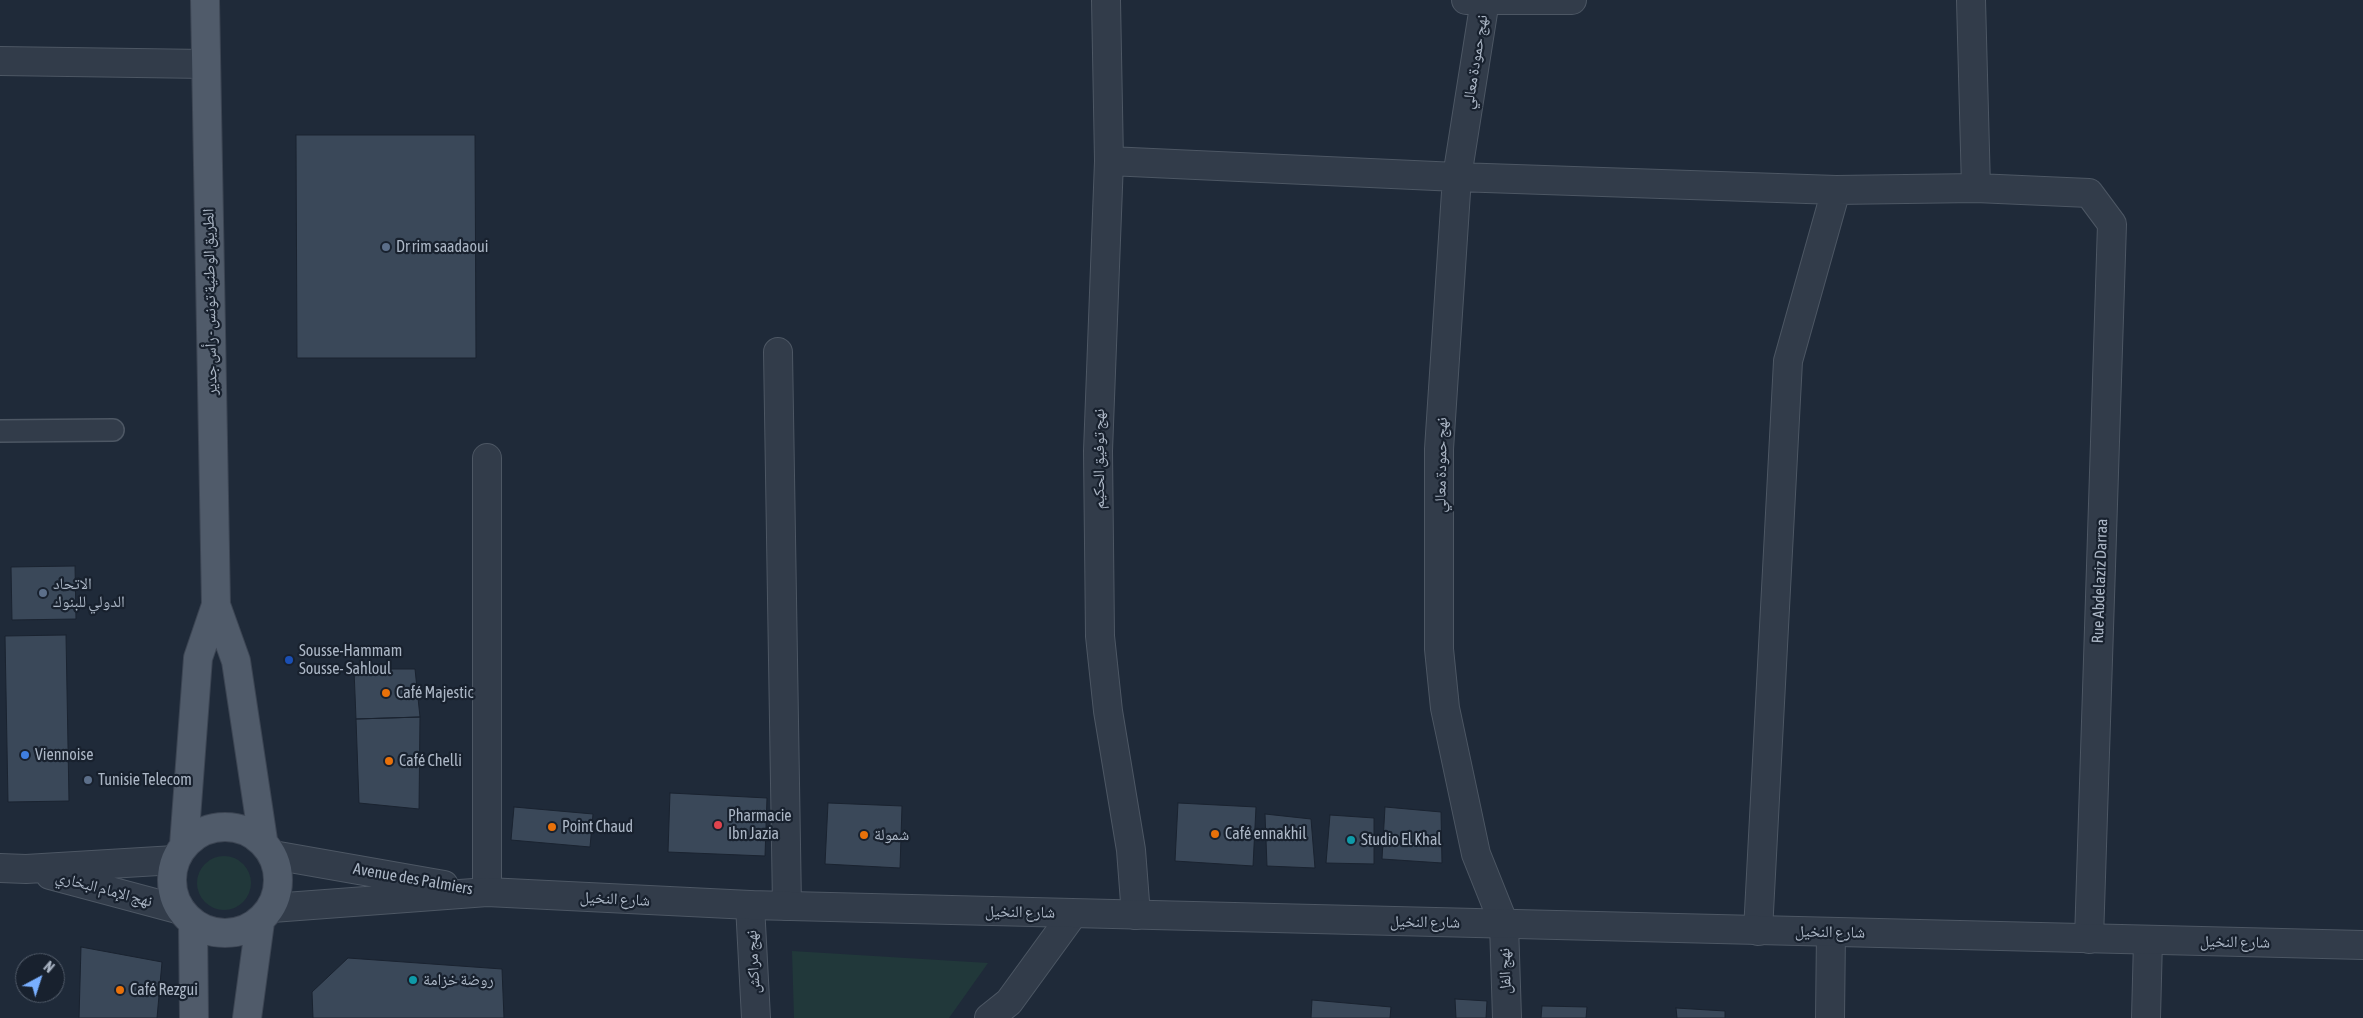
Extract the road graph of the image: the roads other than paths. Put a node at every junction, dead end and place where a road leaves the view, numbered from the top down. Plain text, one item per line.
1 (205, 0) edge
2 (1106, 0) edge
3 (1466, 0) edge
4 (1485, 0) edge
5 (1572, 0) edge
6 (1971, 0) edge
7 (0, 61) edge
8 (205, 64) junction
9 (1109, 161) junction
10 (1457, 177) junction
11 (1976, 188) junction
12 (1836, 190) junction
13 (778, 352) dead end
14 (113, 430) dead end
15 (0, 431) edge
16 (487, 458) dead end
17 (216, 605) junction
18 (268, 848) junction
19 (180, 852) junction
20 (13, 868) edge
21 (487, 892) junction
22 (750, 905) junction
23 (787, 906) junction
24 (1073, 914) junction
25 (266, 915) junction
26 (1136, 915) junction
27 (187, 916) junction
28 (1504, 924) junction
29 (1758, 930) junction
30 (1831, 932) junction
31 (2089, 938) junction
32 (2148, 940) junction
33 (2363, 945) edge
34 (194, 1018) edge
35 (246, 1018) edge
36 (756, 1018) edge
37 (989, 1018) edge
38 (1507, 1018) edge
39 (1830, 1018) edge
40 (2146, 1018) edge

1 - 8 main road, الطريق الوطنية تونس - رأس جدير
2 - 9 street, نهج توفيق الحكيم
3 - 4 street
4 - 5 street
4 - 10 street, نهج حمودة معالي
6 - 11 street
7 - 8 street
8 - 17 main road, الطريق الوطنية تونس - رأس جدير
9 - 10 street
9 - 26 street, نهج توفيق الحكيم
10 - 12 street
10 - 28 street, نهج حمودة معالي
11 - 12 street
11 - 31 street, Rue Abdelaziz Darraa
12 - 29 street
13 - 23 street
14 - 15 lane
16 - 21 street
17 - 18 main road, الطريق الوطنية تونس - رأس جدير
17 - 19 main road, الطريق الوطنية تونس - رأس جدير
18 - 19 main road
18 - 21 street, Avenue des Palmiers
18 - 25 main road
19 - 20 street, نهج الإمام البخاري
19 - 27 main road
20 - 27 street, نهج الإمام البخاري
21 - 22 street, شارع النخيل
21 - 25 street, Avenue des Palmiers
22 - 23 street, شارع النخيل
22 - 36 street, نهج مراكش
23 - 24 street, شارع النخيل
24 - 26 street, شارع النخيل
24 - 37 street
25 - 27 main road
25 - 35 main road
26 - 28 street, شارع النخيل
27 - 34 main road
28 - 29 street, شارع النخيل
28 - 38 street, نهج الفل
29 - 30 street, شارع النخيل
30 - 31 street, شارع النخيل
30 - 39 street
31 - 32 street, شارع النخيل
32 - 33 street, شارع النخيل
32 - 40 street

